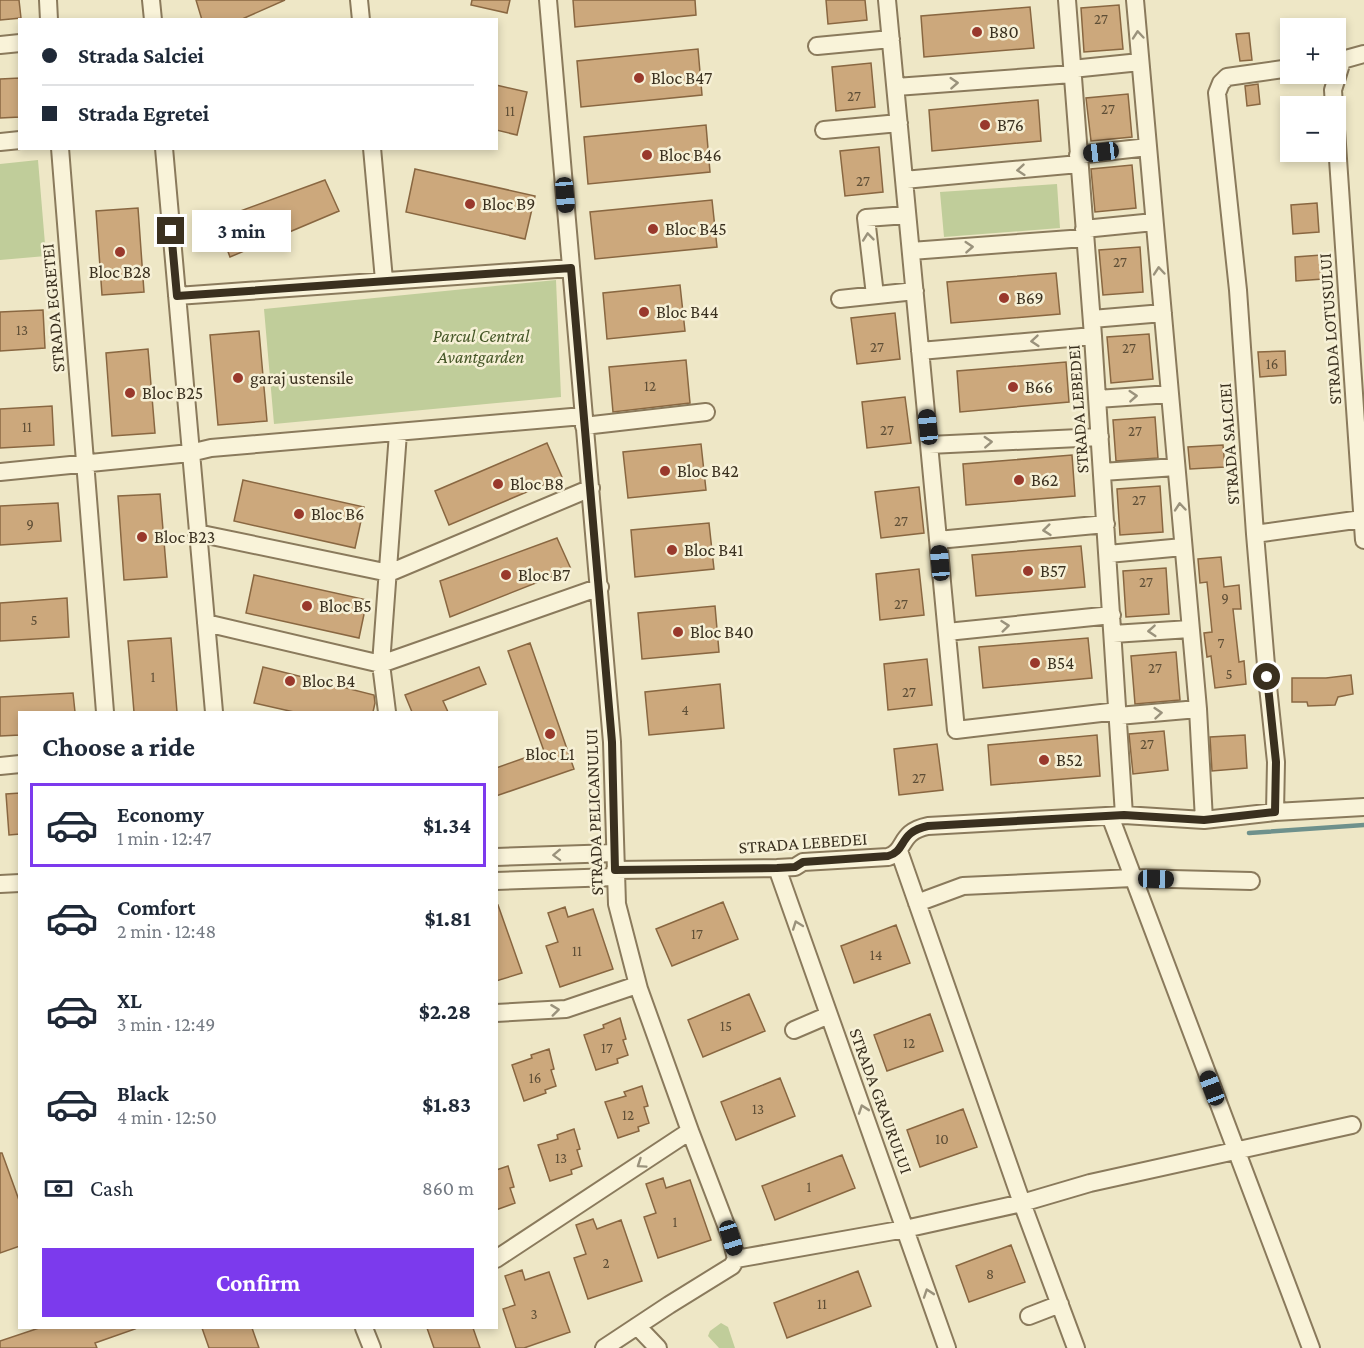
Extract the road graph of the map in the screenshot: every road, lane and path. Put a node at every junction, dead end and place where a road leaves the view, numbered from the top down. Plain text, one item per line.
1 (48, 0) edge
2 (151, 0) edge
3 (359, 0) edge
4 (548, 0) edge
5 (887, 0) edge
6 (1067, 0) edge
7 (1135, 0) edge
8 (49, 18) edge
9 (153, 18) edge
10 (361, 18) edge
11 (891, 39) junction
12 (18, 43) edge
13 (0, 45) edge
14 (818, 46) dead end
15 (1364, 54) edge
16 (1346, 59) edge
17 (1140, 62) junction
18 (1280, 69) edge
19 (1072, 71) junction
20 (896, 87) junction
21 (899, 123) junction
22 (824, 130) dead end
23 (18, 140) edge
24 (0, 142) edge
25 (1148, 147) junction
26 (60, 150) edge
27 (164, 150) edge
28 (372, 150) edge
29 (1079, 160) junction
30 (1338, 162) edge
31 (904, 180) junction
32 (908, 215) junction
33 (1155, 222) junction
34 (1084, 234) junction
35 (911, 251) junction
36 (571, 268) junction
37 (384, 280) junction
38 (915, 291) junction
39 (875, 295) junction
40 (177, 296) junction
41 (840, 299) dead end
42 (1162, 313) junction
43 (1092, 327) junction
44 (920, 351) junction
45 (1170, 394) junction
46 (1097, 399) junction
47 (706, 412) dead end
48 (584, 421) junction
49 (398, 434) junction
50 (1100, 437) junction
51 (929, 445) junction
52 (190, 453) junction
53 (85, 464) junction
54 (1176, 467) junction
55 (0, 472) edge
56 (1102, 472) junction
57 (591, 488) junction
58 (1362, 519) junction
59 (1106, 524) junction
60 (197, 533) junction
61 (1255, 534) junction
62 (938, 540) junction
63 (1364, 540) edge
64 (1183, 547) junction
65 (1108, 554) junction
66 (389, 573) junction
67 (600, 586) junction
68 (1112, 615) junction
69 (206, 623) junction
70 (1190, 628) junction
71 (947, 632) junction
72 (1113, 634) junction
73 (381, 664) junction
74 (1198, 709) junction
75 (105, 711) edge
76 (214, 711) edge
77 (387, 711) edge
78 (1118, 714) junction
79 (18, 764) edge
80 (0, 766) edge
81 (1364, 807) edge
82 (1275, 812) junction
83 (1117, 815) junction
84 (1204, 820) junction
85 (898, 851) junction
86 (615, 853) junction
87 (498, 857) edge
88 (777, 868) junction
89 (615, 874) junction
90 (1132, 878) junction
91 (498, 881) edge
92 (1251, 881) dead end
93 (18, 882) edge
94 (0, 884) edge
95 (917, 903) junction
96 (638, 985) junction
97 (498, 1013) edge
98 (829, 1015) junction
99 (794, 1030) dead end
100 (1352, 1125) dead end
101 (690, 1131) junction
102 (1236, 1151) junction
103 (1022, 1203) junction
104 (905, 1229) junction
105 (498, 1258) edge
106 (736, 1259) junction
107 (1060, 1304) junction
108 (1029, 1316) dead end
109 (637, 1326) junction
110 (364, 1329) edge
111 (372, 1348) edge
112 (604, 1348) edge
113 (658, 1348) edge
114 (947, 1348) edge
115 (1076, 1348) edge
116 (1311, 1348) edge

1 - 8 street
2 - 9 street
3 - 10 street
4 - 36 street, STRADA PELICANULUI
5 - 11 street
6 - 19 street, STRADA LEBEDEI
17 -> 7 street
11 - 14 street
11 - 20 street
12 - 13 street
15 - 16 street
17 - 19 street
17 - 25 street
18 - 61 street, STRADA SALCIEI
20 -> 19 street
19 - 29 street, STRADA LEBEDEI
20 - 21 street
21 - 22 street
21 - 31 street
23 - 24 street
25 - 29 street
25 - 33 street
26 - 53 street, STRADA EGRETEI
27 - 40 street
28 - 37 street
29 -> 31 street
29 - 34 street, STRADA LEBEDEI
30 - 58 street, STRADA LOTUSULUI
31 - 32 street
32 - 35 street
39 -> 32 street
33 - 34 street
42 -> 33 street
35 -> 34 street
34 - 43 street, STRADA LEBEDEI
35 - 38 street
36 - 37 street
36 - 48 street, STRADA PELICANULUI
37 - 40 street
38 - 39 street
38 - 44 street
39 - 41 street
40 - 52 street
42 - 43 street
42 - 45 street
43 -> 44 street
43 - 46 street, STRADA LEBEDEI
44 - 51 street
46 -> 45 street
45 - 54 street
46 - 50 street, STRADA LEBEDEI
47 - 48 street
48 - 49 street
48 - 57 street, STRADA PELICANULUI
49 - 52 street
49 - 66 street
51 -> 50 street
50 - 56 street, STRADA LEBEDEI
51 - 62 street
52 - 53 street
52 - 60 street
53 - 55 street
53 - 75 street, STRADA EGRETEI
54 - 56 street
64 -> 54 street
56 - 59 street, STRADA LEBEDEI
57 - 66 street
57 - 67 street, STRADA PELICANULUI
58 - 61 street
58 - 63 street, STRADA LOTUSULUI
59 -> 62 street
59 - 65 street, STRADA LEBEDEI
60 - 66 street
60 - 69 street
61 - 82 street, STRADA SALCIEI
62 - 71 street
64 - 65 street
64 - 70 street
65 - 68 street, STRADA LEBEDEI
66 - 73 street
67 - 73 street
67 - 86 street, STRADA PELICANULUI
71 -> 68 street
68 - 72 street, STRADA LEBEDEI
69 - 73 street
69 - 76 street
70 -> 72 street
70 - 74 street
71 - 78 street
72 - 78 street, STRADA LEBEDEI
73 - 77 street
78 -> 74 street
74 - 84 street
78 - 83 street, STRADA LEBEDEI
79 - 80 street
81 - 82 street
82 - 84 street
83 - 84 street
83 - 85 street
83 - 90 street, STRADA LEBEDEI
85 - 88 street, STRADA LEBEDEI
85 - 95 street
86 -> 87 street
86 - 89 street, STRADA PELICANULUI
88 - 89 street, STRADA LEBEDEI
98 -> 88 street, STRADA GRAURULUI
89 - 91 street, STRADA LEBEDEI
89 - 96 street, STRADA PELICANULUI
90 - 92 street
90 - 95 street
90 - 102 street, STRADA LEBEDEI
93 - 94 street
95 - 103 street
97 -> 96 street
96 - 101 street, STRADA PELICANULUI
98 - 99 street
104 -> 98 street, STRADA GRAURULUI
100 - 102 street
101 -> 105 street
101 - 106 street, STRADA PELICANULUI
102 - 103 street
102 - 116 street, STRADA LEBEDEI
103 - 104 street
103 - 107 street
104 - 106 street
114 -> 104 street, STRADA GRAURULUI
106 - 109 street
107 - 108 street
107 - 115 street
109 - 112 street
109 - 113 street
110 - 111 street

